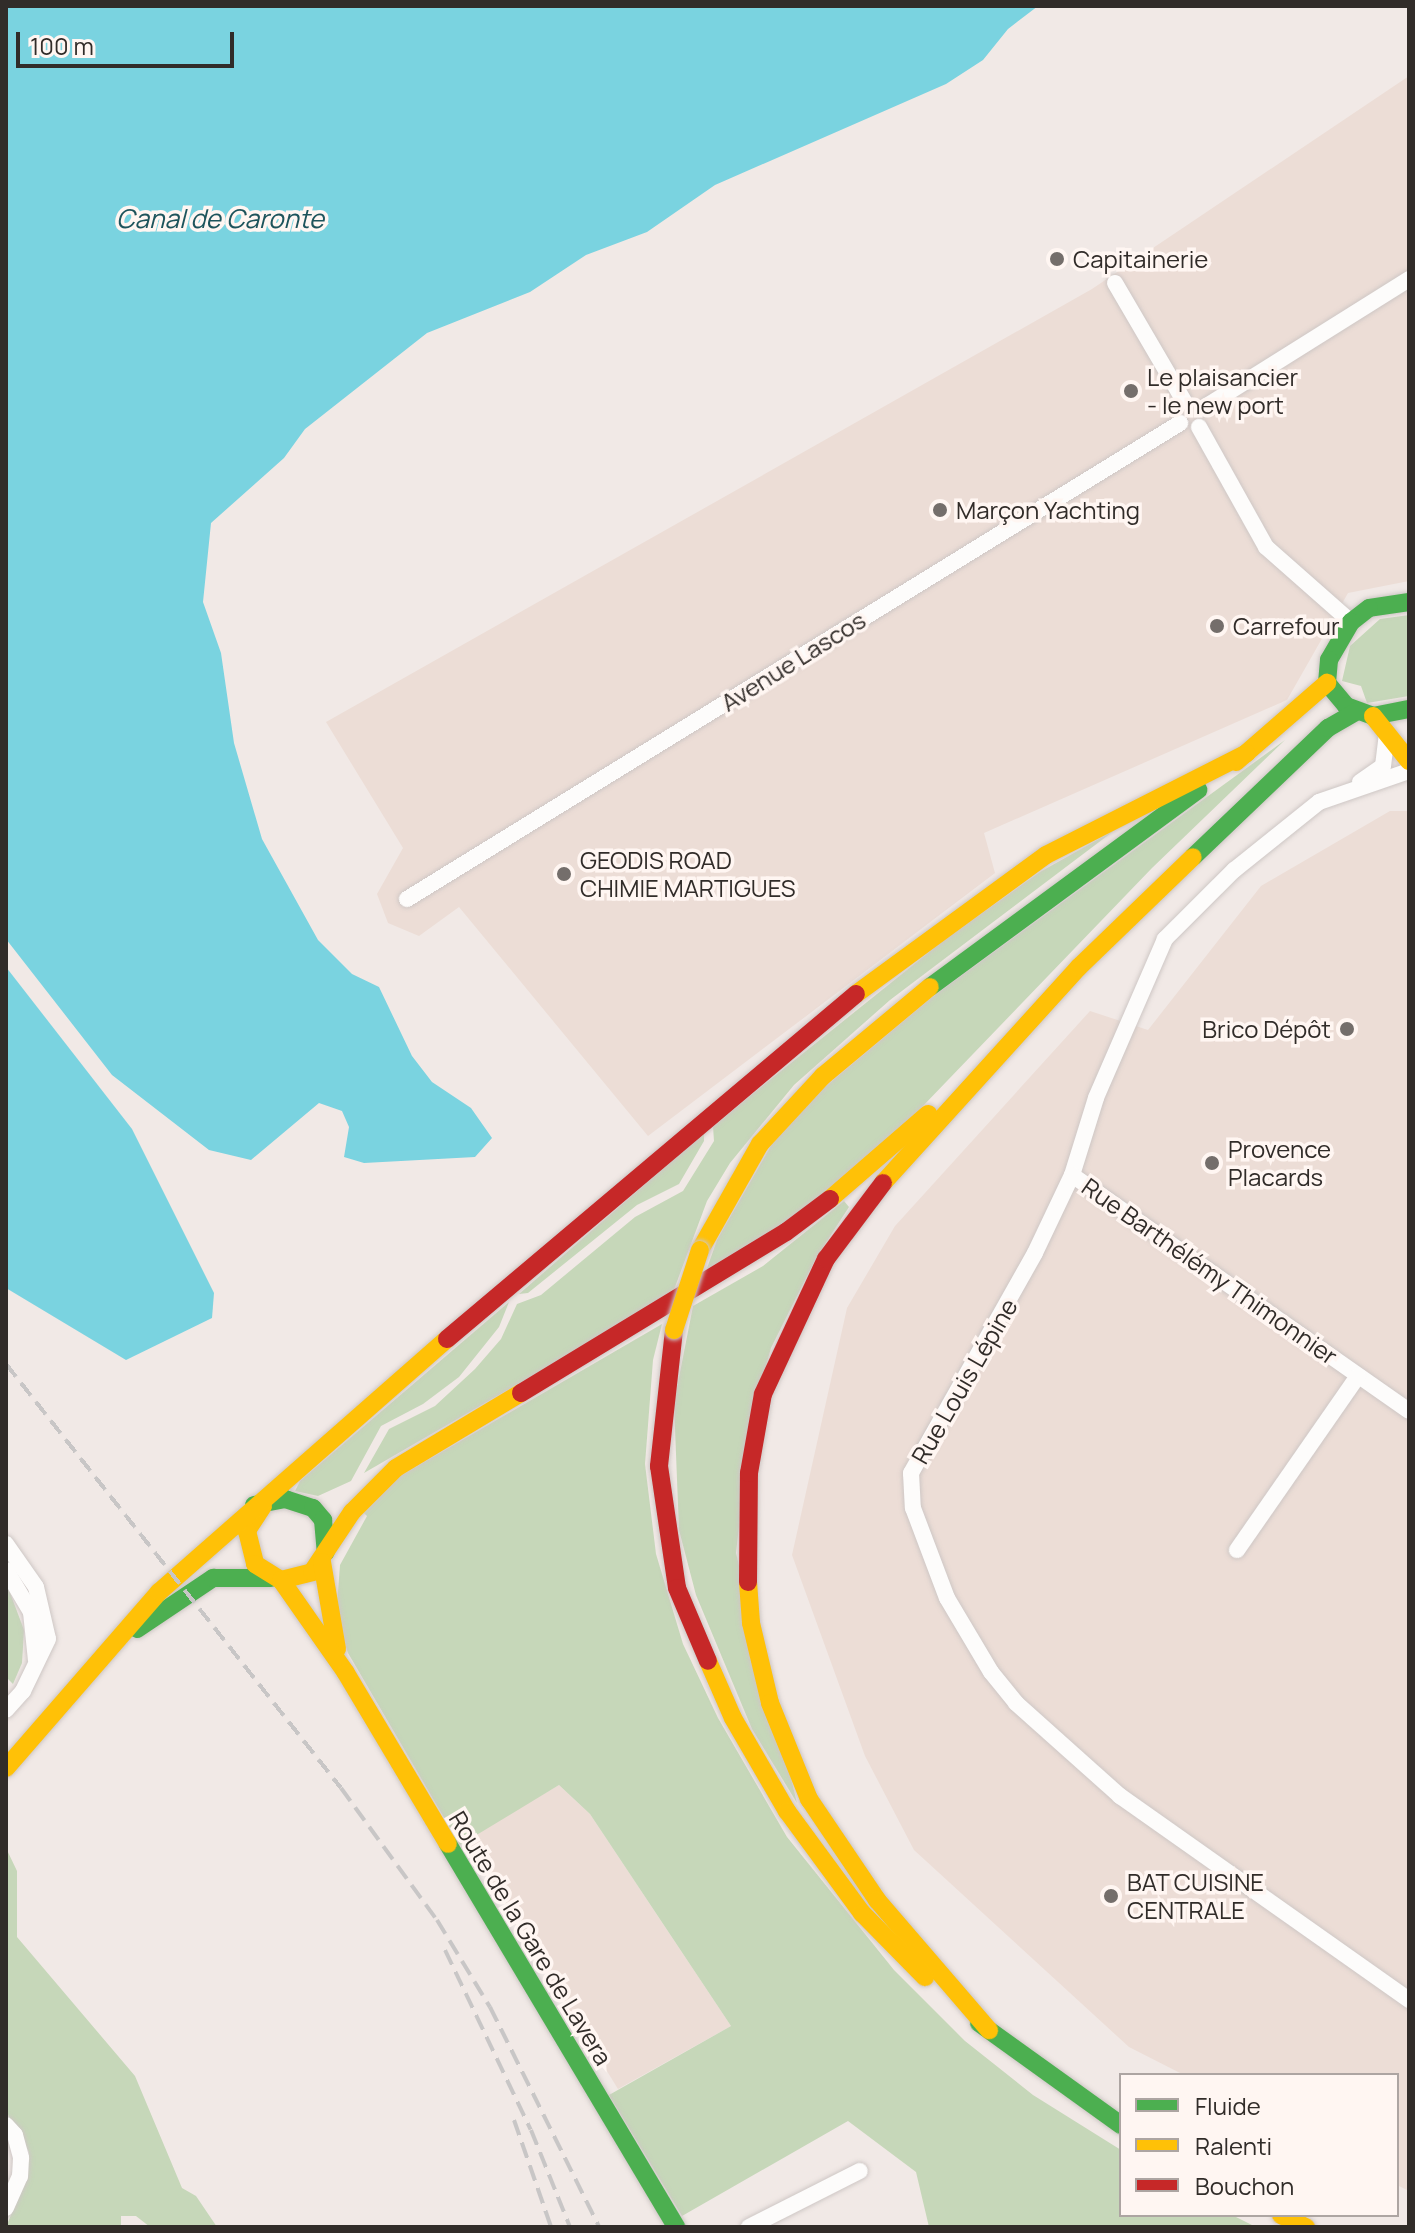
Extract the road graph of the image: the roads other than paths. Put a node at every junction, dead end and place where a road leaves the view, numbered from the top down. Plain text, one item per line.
1 (1409, 279) edge
2 (1115, 283) dead end
3 (1184, 401) junction
4 (1205, 407) junction
5 (1180, 423) junction
6 (1199, 427) junction
7 (1409, 602) edge
8 (1351, 622) junction
9 (1327, 683) junction
10 (1409, 709) edge
11 (1366, 714) junction
12 (1387, 734) junction
13 (1247, 753) junction
14 (1409, 761) edge
15 (1409, 771) edge
16 (1319, 802) junction
17 (407, 899) dead end
18 (1026, 1024) junction
19 (1072, 1175) junction
20 (1358, 1376) junction
21 (1409, 1411) edge
22 (262, 1502) junction
23 (6, 1544) edge
24 (1237, 1550) dead end
25 (324, 1557) junction
26 (6, 1570) edge
27 (276, 1579) junction
28 (92, 1665) junction
29 (35, 1669) junction
30 (346, 1673) junction
31 (6, 1710) edge
32 (6, 1768) edge
33 (1409, 2000) edge
34 (989, 2030) junction
35 (1119, 2124) edge
36 (6, 2125) edge
37 (860, 2171) dead end
38 (6, 2208) edge
39 (1285, 2217) edge
40 (676, 2227) edge
41 (749, 2227) edge
42 (1306, 2227) edge

1 - 4 street
2 - 3 street
3 - 4 street
3 - 5 street
4 - 6 street
5 - 6 street
5 - 17 street, Avenue Lascos
6 - 8 street
7 - 8 street
8 - 9 street
9 - 11 street
9 - 13 street
10 - 11 street
11 - 12 street
11 - 18 street
12 - 14 street
12 - 16 street
13 - 22 street
13 - 34 street, bridge
15 - 16 street, Rue Barthélémy Thimonnier
16 - 19 street, Rue Barthélémy Thimonnier
18 - 25 street
18 - 34 street
19 - 20 street, Rue Barthélémy Thimonnier
19 - 33 street, Rue Louis Lépine
20 - 21 street, Rue Barthélémy Thimonnier
20 - 24 street
22 - 25 street
22 - 27 street
22 - 28 street
23 - 29 street
25 - 27 street
25 - 30 street, Route de la Gare de Lavera
26 - 29 street
27 - 28 street
27 - 30 street, Route de la Gare de Lavera
28 - 32 street
29 - 31 street
30 - 40 street, Route de la Gare de Lavera
34 - 35 street
36 - 38 street
37 - 41 street
39 - 42 street

